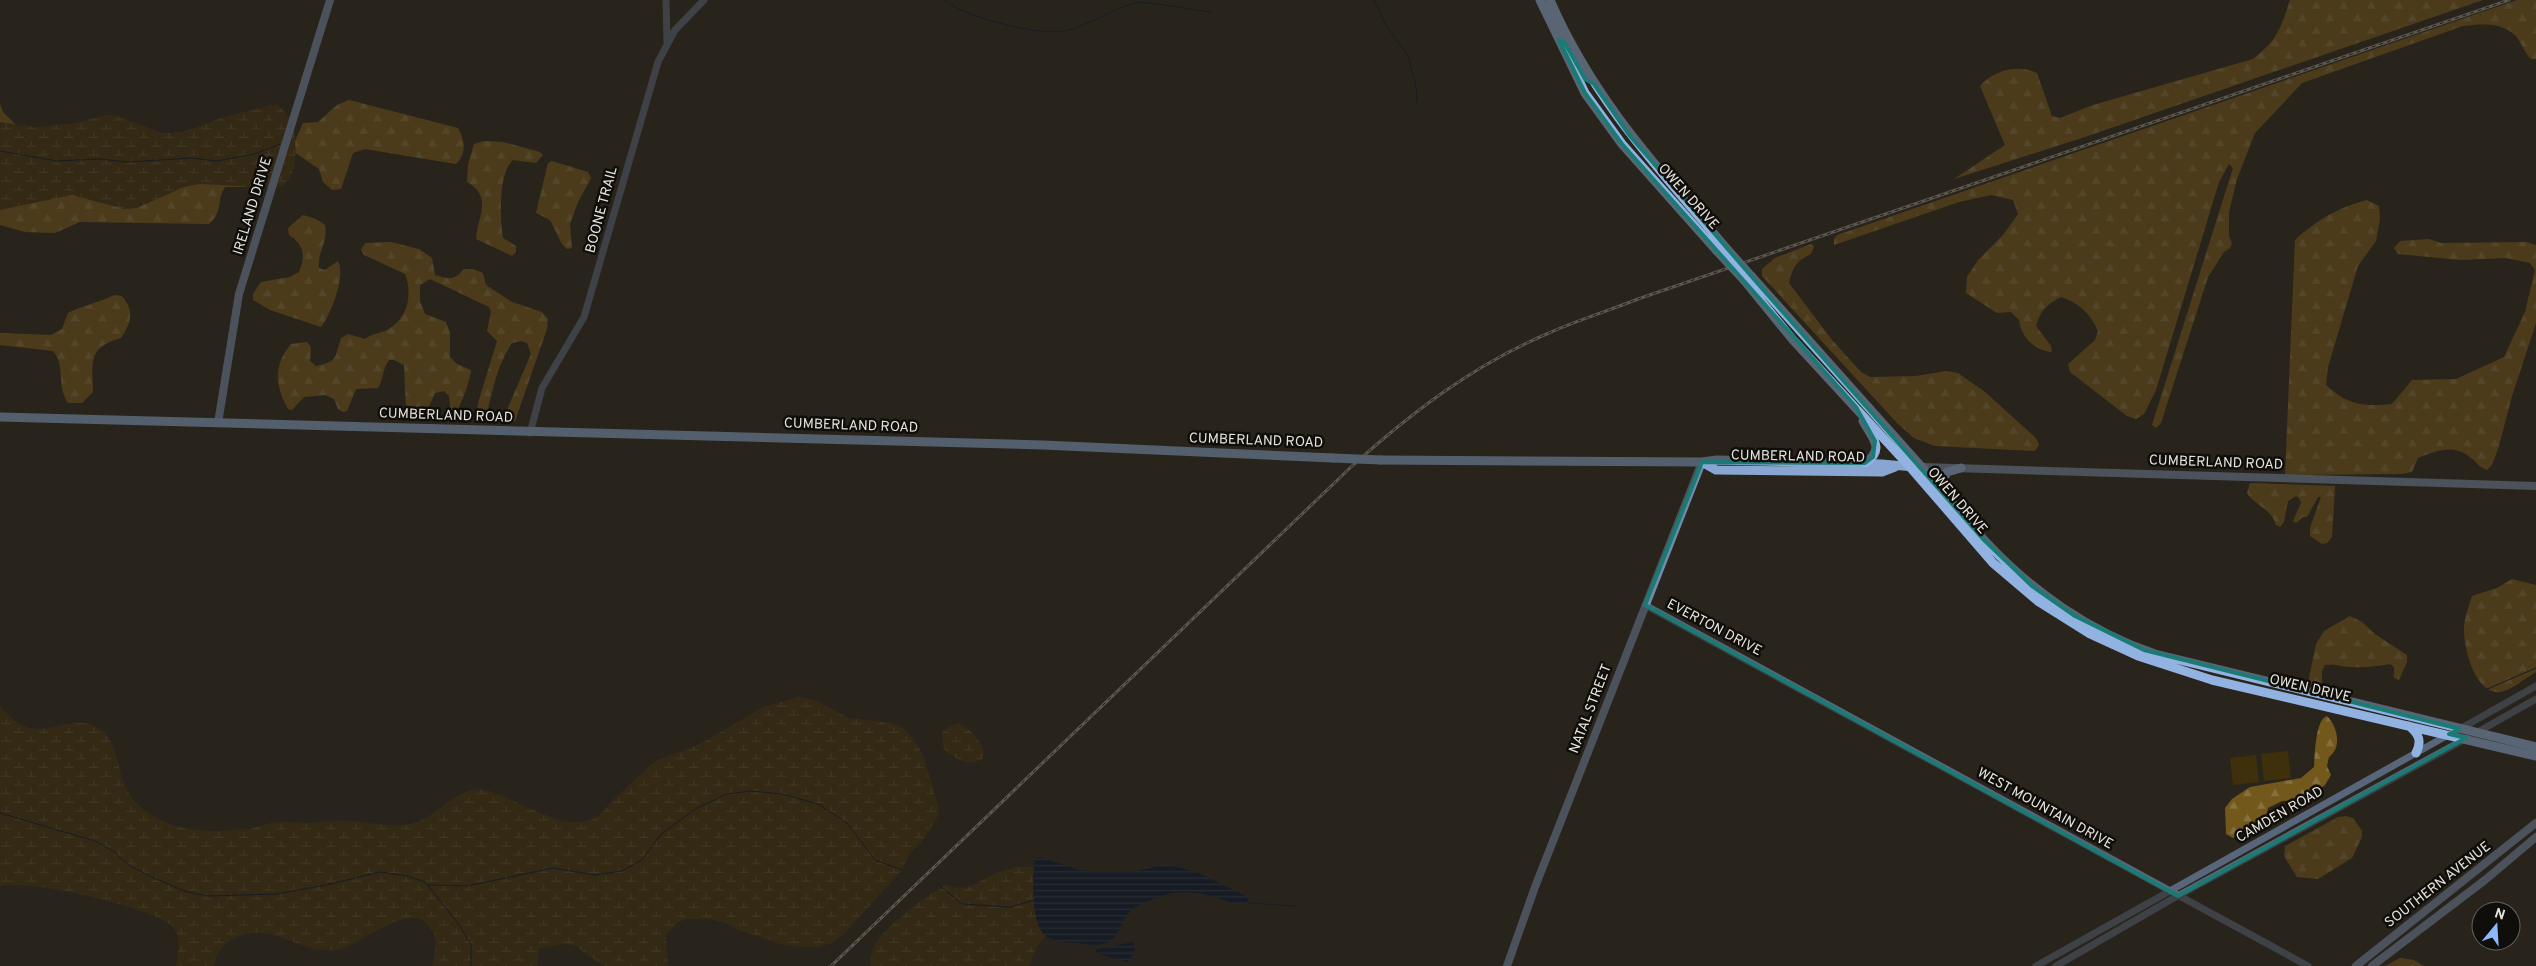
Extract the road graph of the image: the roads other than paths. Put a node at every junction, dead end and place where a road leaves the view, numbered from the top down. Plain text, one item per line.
1 (330, 0) edge
2 (666, 0) edge
3 (704, 0) edge
4 (1540, 0) edge
5 (1550, 0) edge
6 (1559, 40) junction
7 (667, 42) junction
8 (1594, 84) junction
9 (1585, 93) junction
10 (1630, 135) junction
11 (1748, 279) junction
12 (1856, 407) junction
13 (0, 417) edge
14 (218, 423) junction
15 (530, 432) junction
16 (1702, 462) junction
17 (1865, 463) junction
18 (1895, 466) junction
19 (1910, 467) junction
20 (1922, 467) junction
21 (1961, 468) junction
22 (2536, 486) edge
23 (1944, 493) junction
24 (1645, 605) junction
25 (2145, 658) junction
26 (2202, 666) junction
27 (1771, 674) joint
28 (2200, 676) junction
29 (2264, 682) junction
30 (2536, 686) edge
31 (2536, 699) edge
32 (2409, 726) junction
33 (2460, 729) junction
34 (2476, 733) junction
35 (2449, 734) junction
36 (2466, 738) junction
37 (2536, 747) edge
38 (2416, 753) junction
39 (2536, 756) edge
40 (2536, 823) edge
41 (2536, 837) edge
42 (2168, 890) junction
43 (2178, 896) junction
44 (1507, 966) edge
45 (2036, 966) edge
46 (2056, 966) edge
47 (2308, 966) edge
48 (2356, 966) edge
49 (2372, 966) edge

1 - 14 main road, IRELAND DRIVE
2 - 7 street
3 - 7 street, BOONE TRAIL
4 - 6 highway, OWEN DRIVE
5 - 8 highway, OWEN DRIVE
6 - 8 highway
6 - 9 highway, OWEN DRIVE
7 - 15 street, BOONE TRAIL
8 - 10 highway, OWEN DRIVE
9 - 10 highway
9 - 11 highway, OWEN DRIVE, bridge
10 - 11 highway, OWEN DRIVE, bridge
11 - 12 highway, OWEN DRIVE
11 - 20 highway, OWEN DRIVE
12 - 17 highway
12 - 19 highway, OWEN DRIVE
13 - 14 main road, CUMBERLAND ROAD
14 - 15 main road, CUMBERLAND ROAD
15 - 16 main road, CUMBERLAND ROAD, bridge
16 - 17 main road, CUMBERLAND ROAD
16 - 18 main road, CUMBERLAND ROAD
16 - 24 main road, NATAL STREET
17 - 18 main road, CUMBERLAND ROAD
18 - 19 main road, CUMBERLAND ROAD
19 - 20 main road, CUMBERLAND ROAD
19 - 25 highway, OWEN DRIVE
20 - 21 main road, CUMBERLAND ROAD
20 - 23 highway, OWEN DRIVE
21 - 22 main road, CUMBERLAND ROAD
21 - 23 highway
23 - 26 highway, OWEN DRIVE
24 - 27 street, EVERTON DRIVE
24 - 44 main road, NATAL STREET
25 - 26 highway
25 - 28 highway, OWEN DRIVE
26 - 29 highway, OWEN DRIVE
27 - 42 street, WEST MOUNTAIN DRIVE
28 - 29 highway
28 - 32 highway, OWEN DRIVE
29 - 33 highway, OWEN DRIVE
30 - 33 street, CAMDEN ROAD
31 - 34 street, CAMDEN ROAD
32 - 35 highway, OWEN DRIVE
32 - 38 highway
33 - 34 highway, OWEN DRIVE
33 - 35 street, CAMDEN ROAD
34 - 36 street, CAMDEN ROAD
34 - 37 highway, OWEN DRIVE
35 - 36 highway, OWEN DRIVE
35 - 38 street, CAMDEN ROAD
36 - 39 highway, OWEN DRIVE
36 - 43 street, CAMDEN ROAD
38 - 42 street, CAMDEN ROAD
40 - 48 main road, SOUTHERN AVENUE
41 - 49 main road, SOUTHERN AVENUE
42 - 43 street, WEST MOUNTAIN DRIVE
42 - 45 street, CAMDEN ROAD
43 - 46 street, CAMDEN ROAD
43 - 47 street, WEST MOUNTAIN DRIVE

